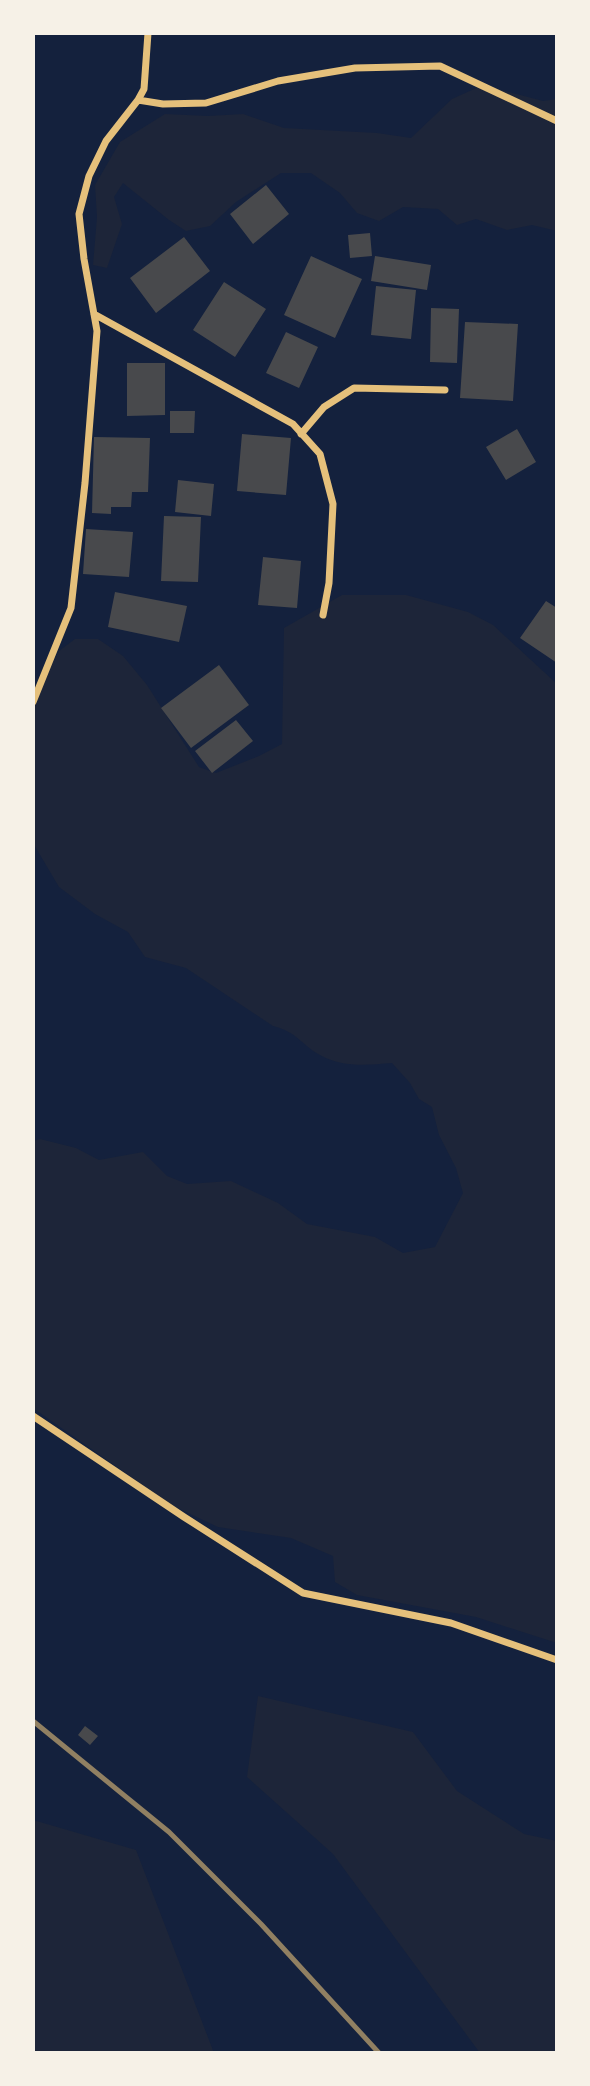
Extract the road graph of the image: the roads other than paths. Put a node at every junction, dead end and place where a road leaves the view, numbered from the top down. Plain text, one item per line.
1 (148, 33) edge
2 (138, 100) junction
3 (557, 121) edge
4 (94, 314) junction
5 (445, 390) dead end
6 (301, 434) junction
7 (323, 615) dead end
8 (33, 702) edge
9 (33, 1416) edge
10 (557, 1660) edge

1 - 2 street
2 - 3 street
2 - 4 street
4 - 6 street
4 - 8 street
5 - 6 street
6 - 7 street
9 - 10 street

